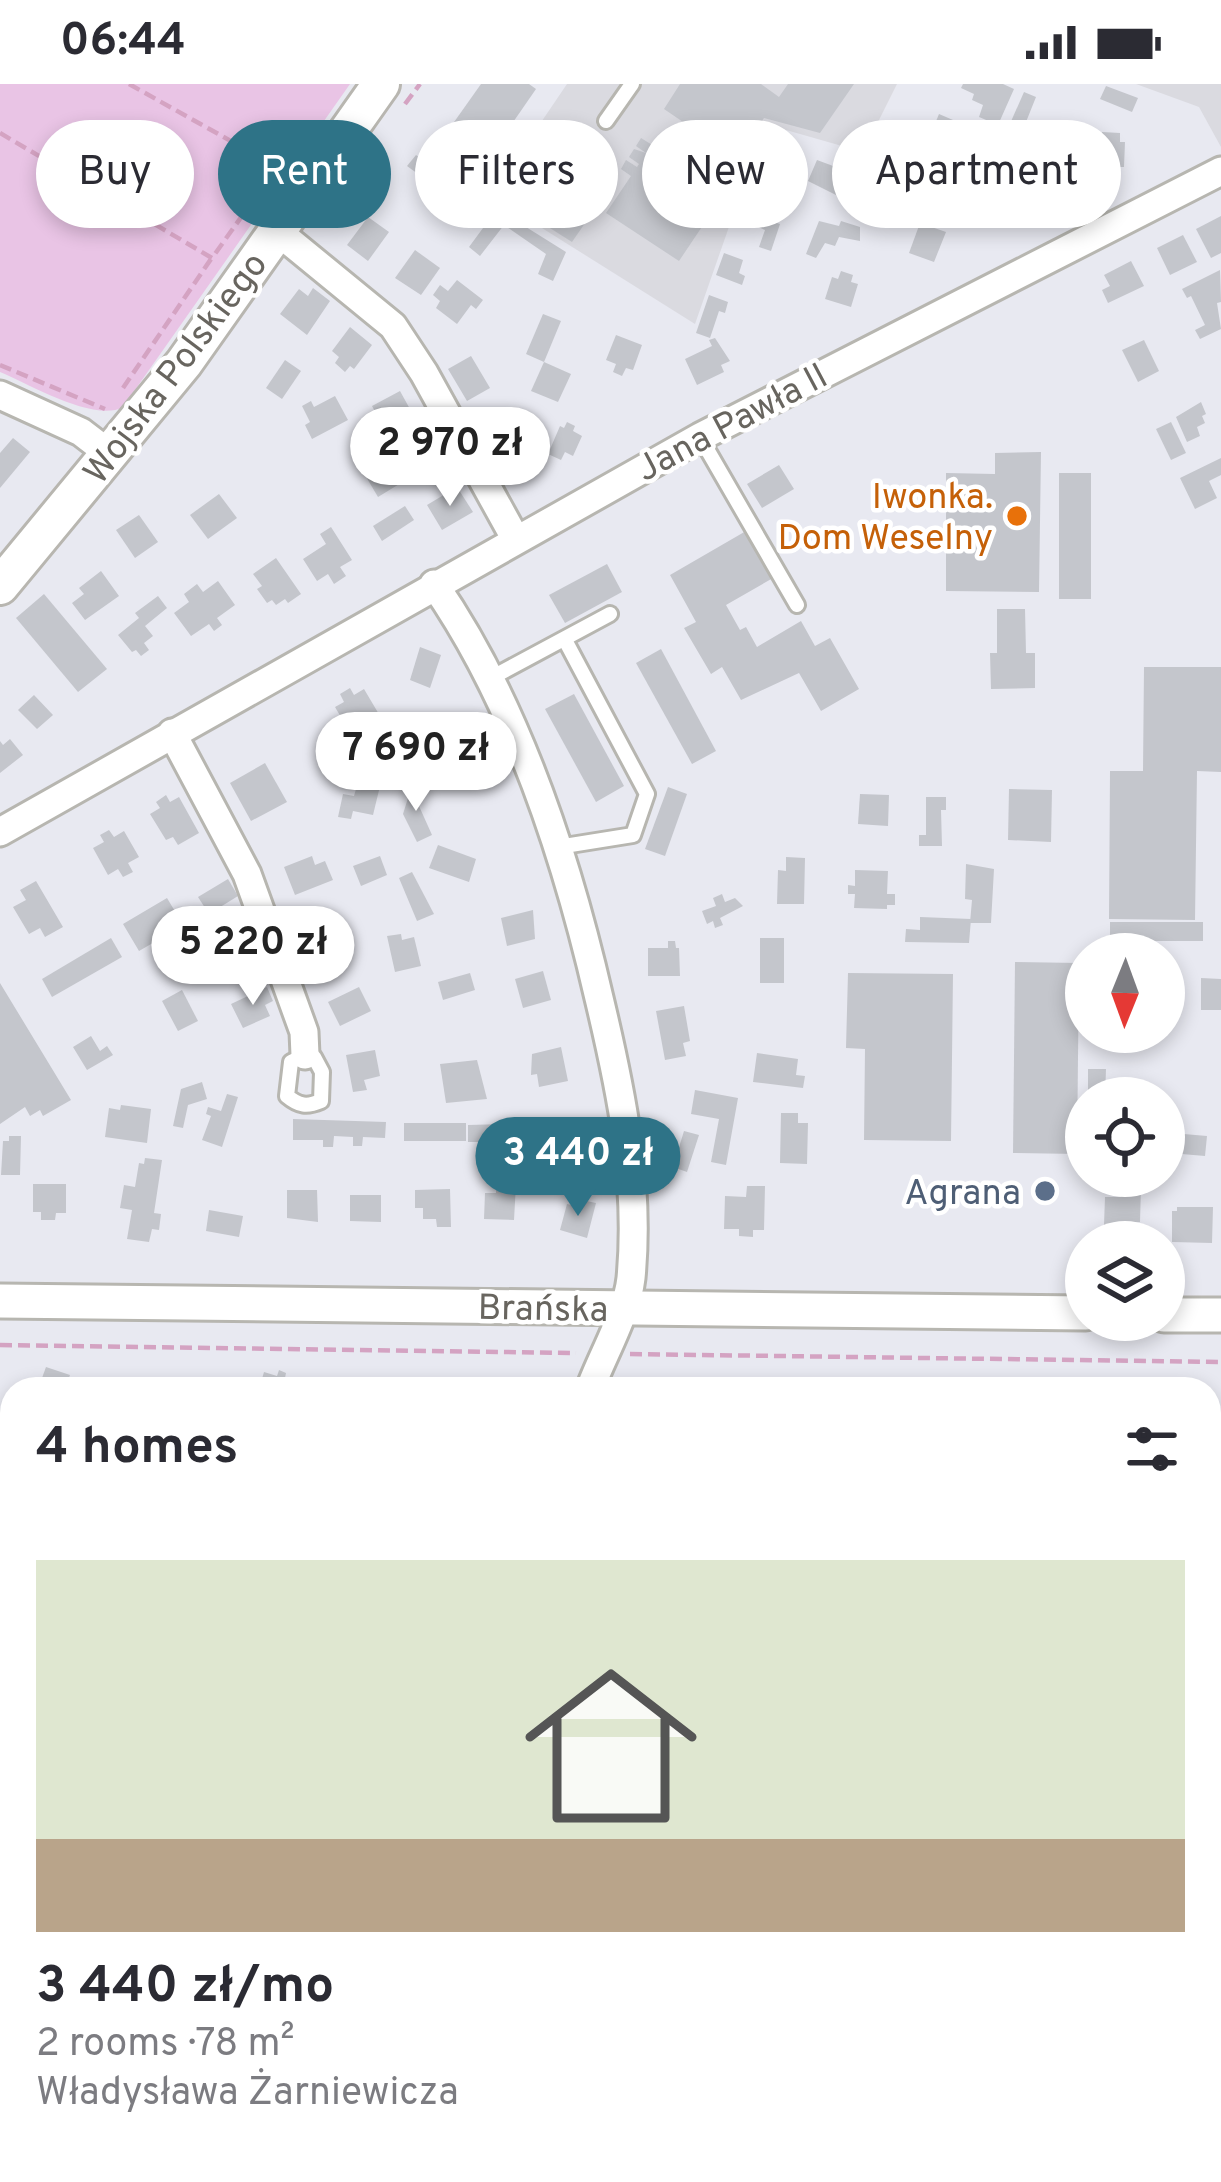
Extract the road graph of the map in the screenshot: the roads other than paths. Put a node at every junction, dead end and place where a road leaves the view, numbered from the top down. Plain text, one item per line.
1 (380, 84) edge
2 (632, 84) edge
3 (607, 120) edge
4 (1221, 171) edge
5 (277, 231) junction
6 (0, 395) edge
7 (700, 437) junction
8 (111, 455) junction
9 (515, 538) junction
10 (434, 584) junction
11 (0, 586) edge
12 (797, 604) dead end
13 (610, 614) dead end
14 (565, 640) junction
15 (489, 679) junction
16 (172, 733) junction
17 (0, 832) edge
18 (558, 847) junction
19 (305, 1055) dead end
20 (0, 1301) edge
21 (622, 1308) junction
22 (1065, 1313) edge
23 (1185, 1315) edge
24 (1221, 1316) edge
25 (595, 1377) edge

1 - 5 main road, Wojska Polskiego
2 - 3 lane
4 - 7 street, Jana Pawła II
5 - 8 main road, Wojska Polskiego
5 - 9 street
6 - 8 street
7 - 9 street, Jana Pawła II
7 - 12 lane
8 - 11 main road, Wojska Polskiego
9 - 10 street, Jana Pawła II
10 - 15 street
10 - 16 street, Jana Pawła II
13 - 14 lane
14 - 15 lane
14 - 18 lane
15 - 18 street
16 - 17 street, Jana Pawła II
16 - 19 street
18 - 21 street
20 - 21 street, Brańska
21 - 22 street, Brańska
21 - 25 street
23 - 24 street

